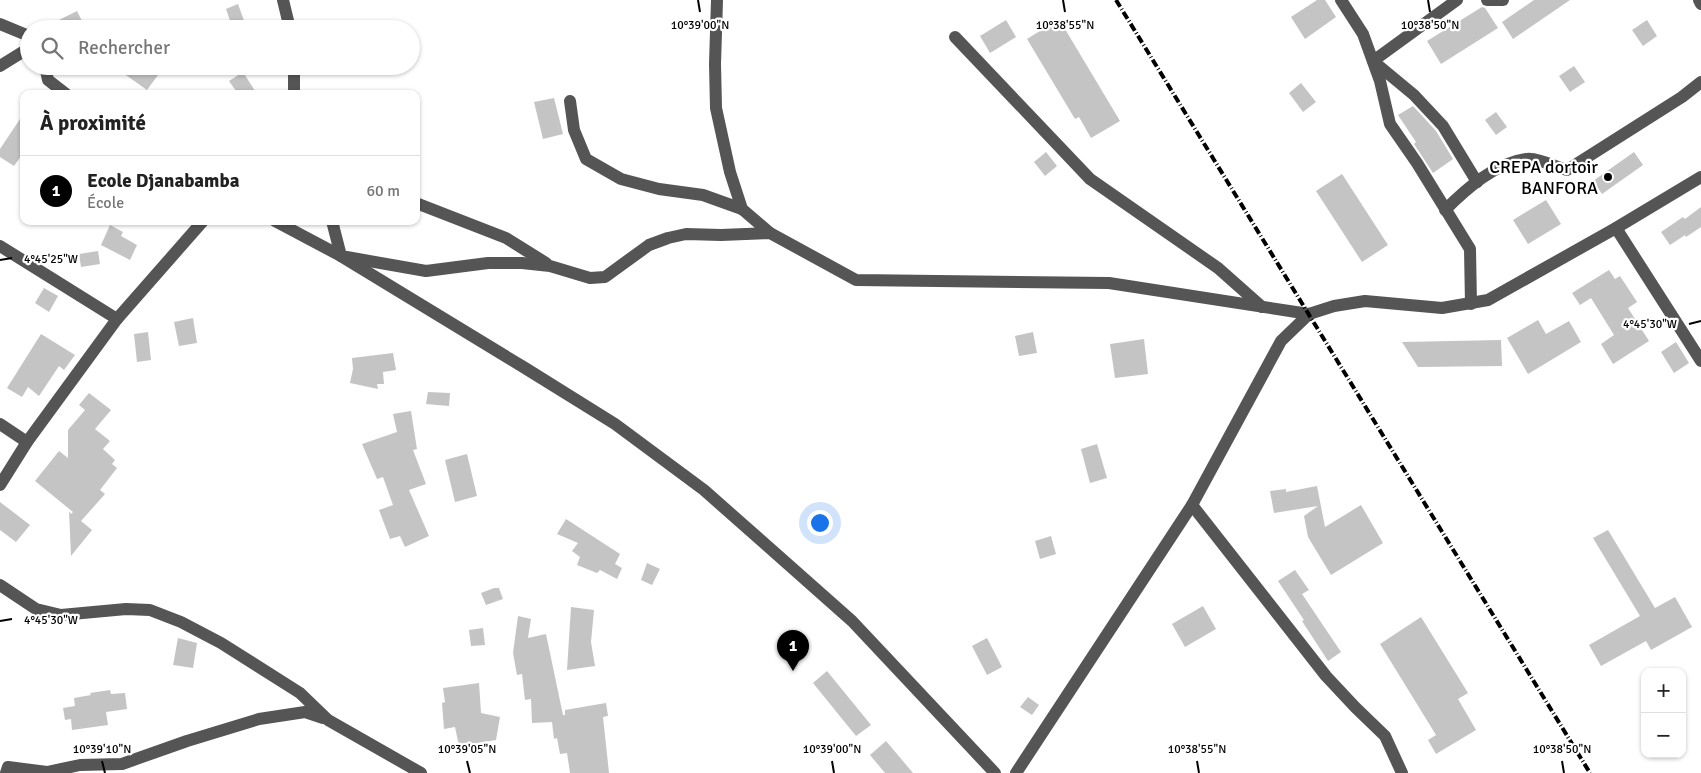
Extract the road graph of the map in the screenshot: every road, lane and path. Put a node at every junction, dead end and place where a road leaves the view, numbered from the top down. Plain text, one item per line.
1 (283, 0) edge
2 (717, 0) edge
3 (1341, 0) edge
4 (1458, 0) edge
5 (1487, 0) edge
6 (1503, 0) edge
7 (1698, 0) edge
8 (1701, 4) edge
9 (288, 20) edge
10 (0, 24) edge
11 (20, 32) edge
12 (955, 37) dead end
13 (20, 54) edge
14 (1373, 61) junction
15 (0, 66) edge
16 (47, 75) edge
17 (294, 75) edge
18 (1701, 82) edge
19 (61, 90) edge
20 (294, 90) edge
21 (570, 101) dead end
22 (1701, 177) edge
23 (1477, 182) junction
24 (420, 205) edge
25 (742, 209) junction
26 (1445, 210) junction
27 (199, 225) edge
28 (282, 225) edge
29 (333, 225) edge
30 (1616, 228) junction
31 (770, 233) junction
32 (0, 246) edge
33 (341, 256) junction
34 (550, 266) junction
35 (1471, 304) junction
36 (1262, 307) junction
37 (1310, 314) junction
38 (116, 319) junction
39 (1701, 361) edge
40 (0, 424) edge
41 (27, 442) junction
42 (0, 485) edge
43 (1192, 505) junction
44 (0, 585) edge
45 (328, 720) junction
46 (6, 773) edge
47 (421, 773) edge
48 (995, 773) edge
49 (1016, 773) edge
50 (1402, 773) edge

1 - 9 street
2 - 25 street
3 - 14 street
4 - 14 street
5 - 6 street
7 - 8 street
10 - 11 street
12 - 36 street
13 - 15 street
14 - 23 street
14 - 26 street
16 - 19 street
17 - 20 street
18 - 23 street
21 - 25 street
22 - 30 street
23 - 26 street
24 - 34 street
25 - 31 street
26 - 35 street
27 - 38 street
28 - 33 street
29 - 33 street
30 - 35 street
30 - 39 street
31 - 34 street
31 - 36 street
32 - 38 street
33 - 34 street
33 - 48 street
35 - 37 street
36 - 37 street
37 - 43 street
38 - 41 street
40 - 41 street
41 - 42 street
43 - 49 street
43 - 50 street
44 - 45 street
45 - 46 street
45 - 47 street

